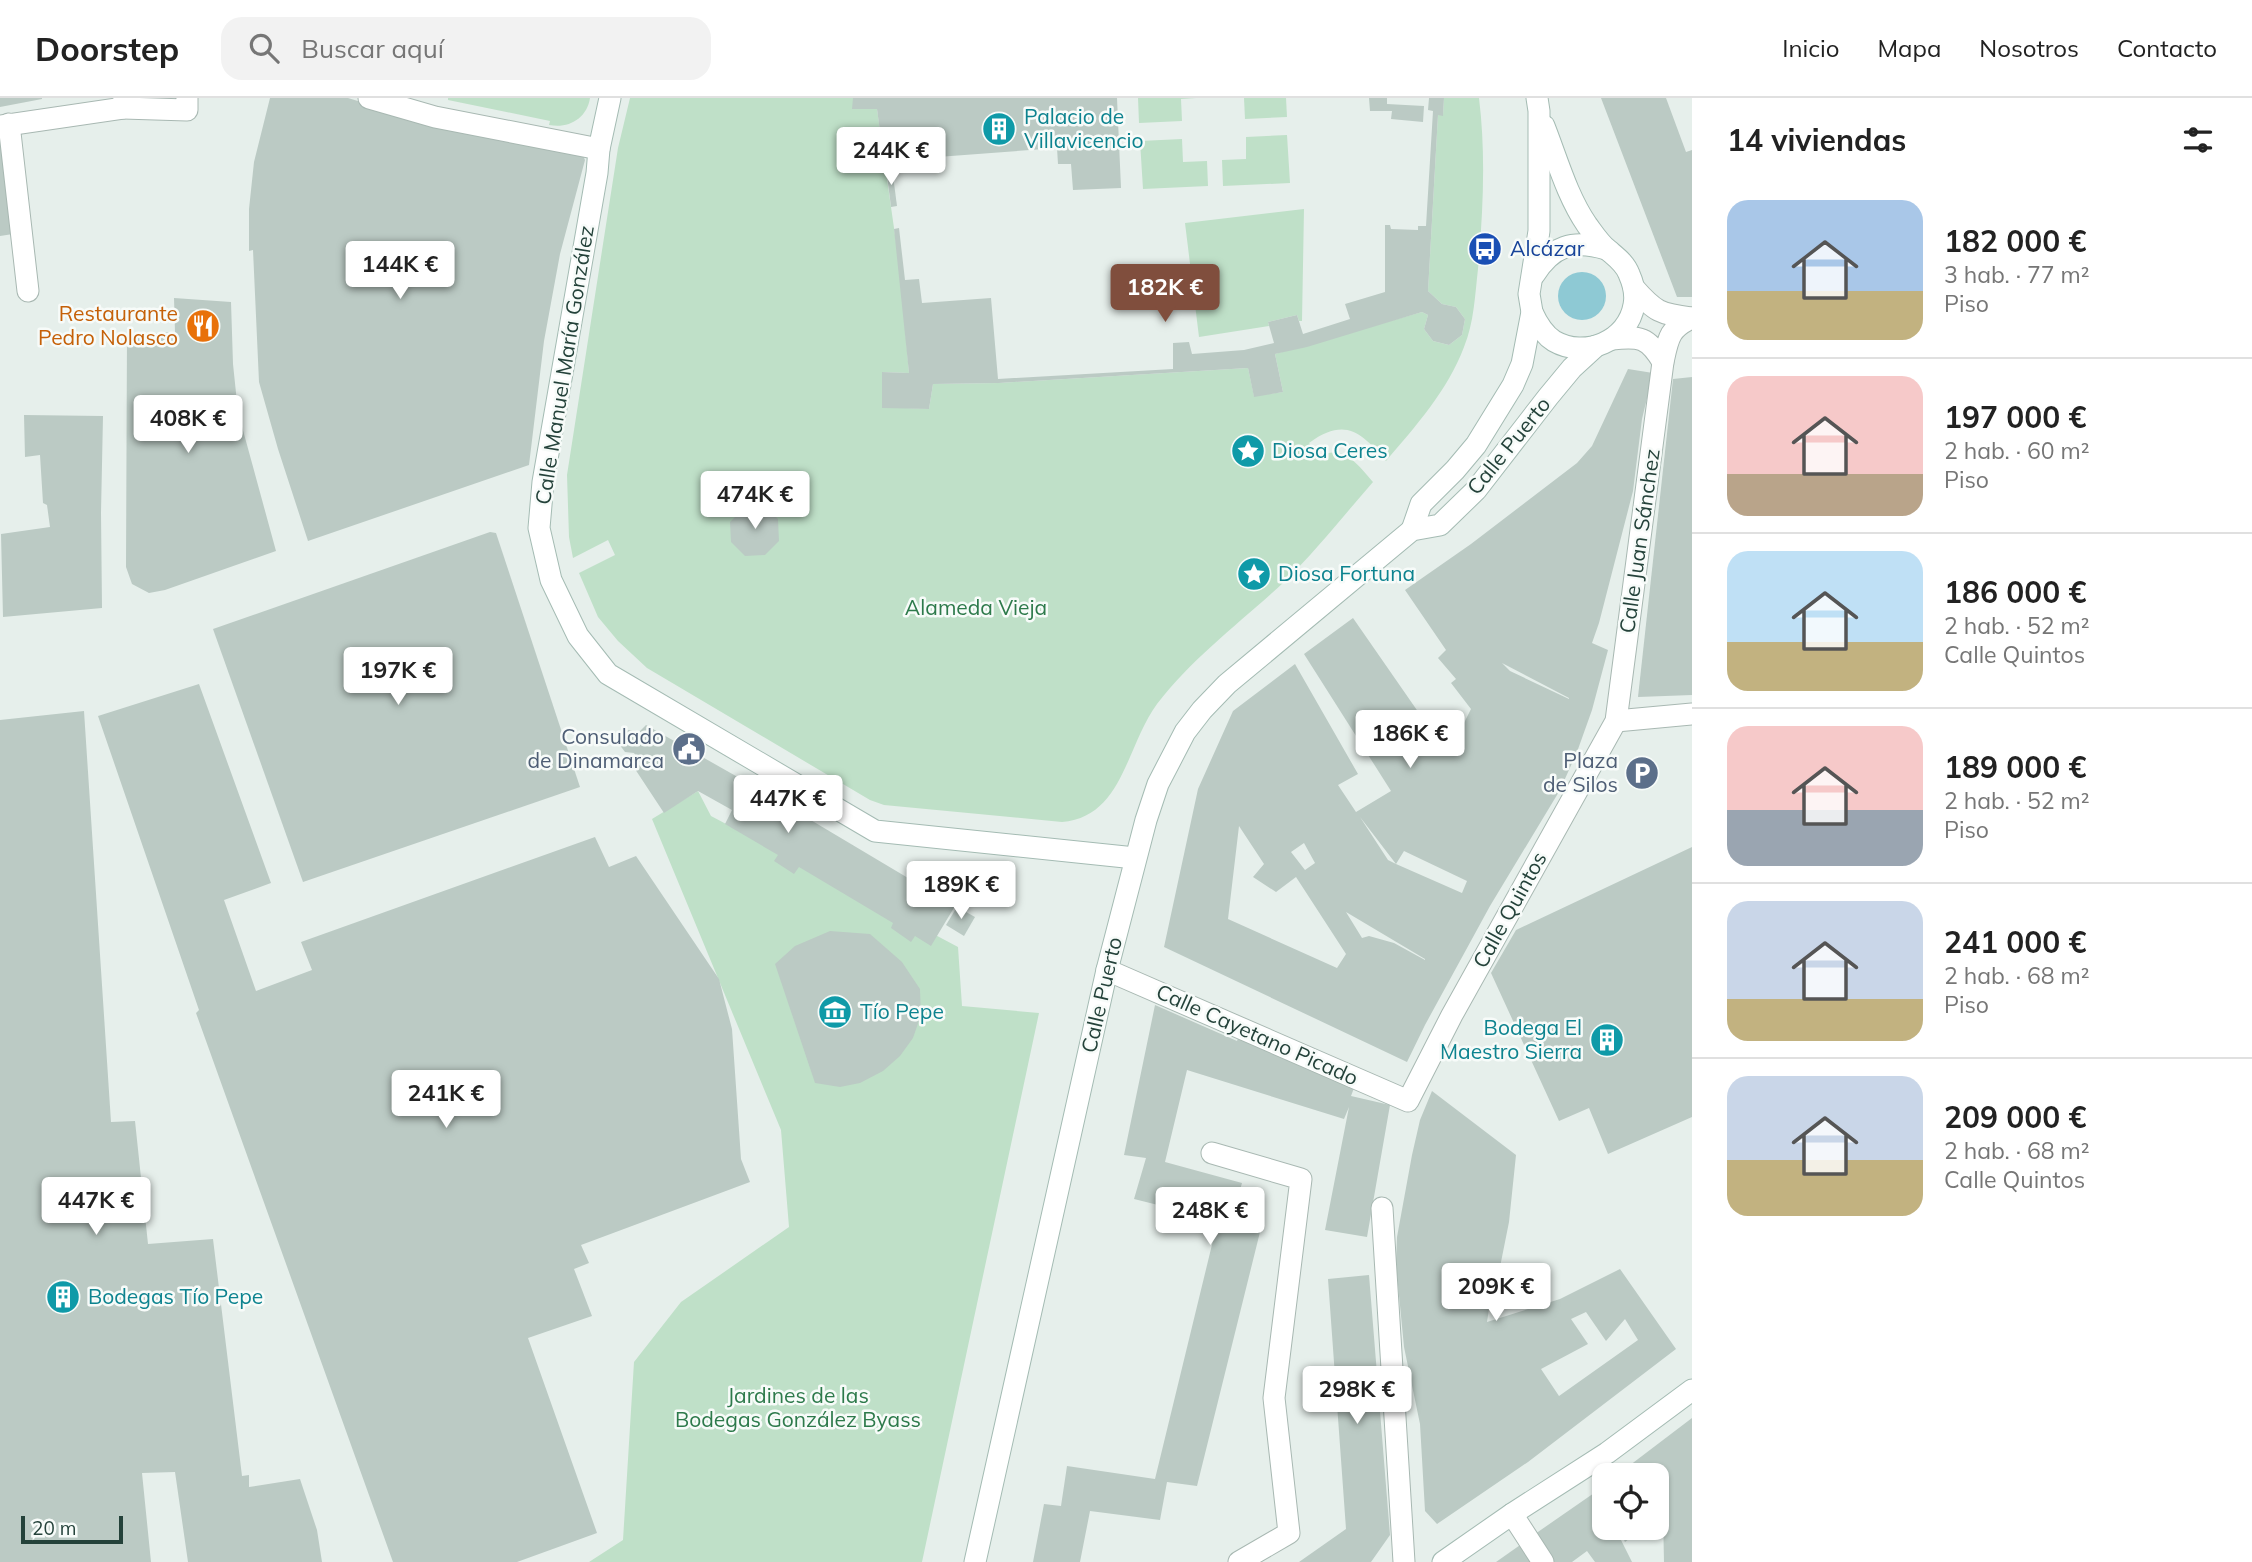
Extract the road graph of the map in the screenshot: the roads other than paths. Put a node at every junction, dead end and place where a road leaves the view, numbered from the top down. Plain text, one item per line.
1 (187, 98) edge
2 (369, 98) edge
3 (610, 98) edge
4 (124, 103) edge
5 (1538, 105) edge
6 (4, 125) edge
7 (599, 149) junction
8 (1606, 249) junction
9 (1533, 276) junction
10 (1634, 288) junction
11 (28, 291) dead end
12 (1532, 312) junction
13 (1692, 318) edge
14 (1604, 342) junction
15 (1663, 362) junction
16 (1412, 530) junction
17 (1692, 714) edge
18 (1616, 721) junction
19 (1135, 858) junction
20 (1107, 970) junction
21 (1408, 1101) joint
22 (1212, 1153) dead end
23 (1382, 1208) dead end
24 (1692, 1391) edge
25 (1512, 1514) junction
26 (975, 1562) edge
27 (1239, 1562) edge
28 (1404, 1562) edge
29 (1443, 1562) edge
30 (1543, 1562) edge

1 - 4 street
2 - 7 street
3 - 7 street, Calle Manuel María González
4 - 6 street
5 - 8 street, Calle Puerto
5 - 9 street, Calle Puerto
6 - 11 street
7 - 19 street, Calle Manuel María González
8 - 9 street
8 - 10 street, Calle Puerto
9 - 12 street, Calle Puerto
10 - 13 street
10 - 14 street, Calle Puerto
12 - 14 street
12 - 16 street, Calle Puerto
13 - 15 street, Calle Juan Sánchez
14 - 15 street
14 - 16 street, Calle Puerto
15 - 18 street, Calle Juan Sánchez
16 - 19 street, Calle Puerto
17 - 18 street
18 - 21 street, Calle Quintos
19 - 20 street, Calle Puerto
20 - 21 street, Calle Cayetano Picado
20 - 26 street, Calle Puerto
22 - 27 street
23 - 28 street
24 - 25 street
25 - 29 street
25 - 30 street

